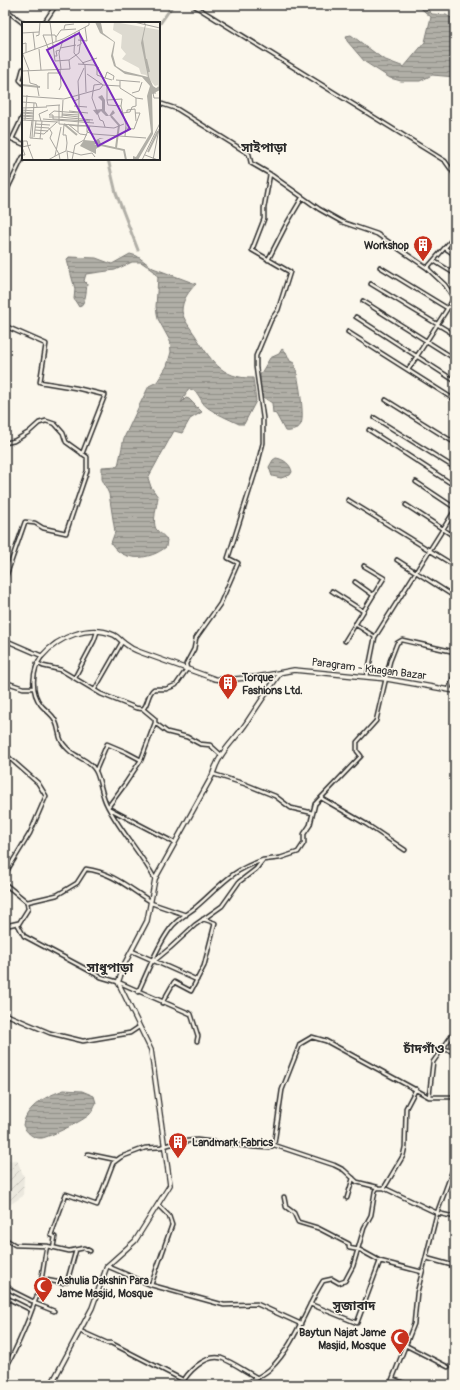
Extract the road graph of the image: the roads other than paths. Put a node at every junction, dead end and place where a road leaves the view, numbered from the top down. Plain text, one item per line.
1 (56, 5) edge
2 (193, 5) edge
3 (5, 10) edge
4 (22, 22) edge
5 (45, 22) edge
6 (22, 73) edge
7 (22, 82) edge
8 (160, 103) edge
9 (22, 118) edge
10 (22, 144) edge
11 (22, 159) edge
12 (270, 174) junction
13 (455, 175) edge
14 (5, 194) edge
15 (302, 198) junction
16 (455, 236) edge
17 (445, 248) junction
18 (455, 255) edge
19 (268, 260) junction
20 (434, 261) junction
21 (380, 267) dead end
22 (428, 268) junction
23 (455, 274) edge
24 (371, 284) dead end
25 (454, 296) edge
26 (363, 301) dead end
27 (451, 303) junction
28 (455, 306) edge
29 (447, 308) junction
30 (356, 317) dead end
31 (437, 324) junction
32 (5, 326) edge
33 (348, 332) dead end
34 (455, 335) edge
35 (426, 341) junction
36 (417, 356) junction
37 (455, 359) edge
38 (408, 370) junction
39 (455, 381) edge
40 (386, 400) dead end
41 (455, 400) edge
42 (375, 418) dead end
43 (369, 430) dead end
44 (5, 443) edge
45 (455, 444) edge
46 (82, 454) junction
47 (455, 468) edge
48 (416, 482) dead end
49 (455, 486) edge
50 (348, 500) dead end
51 (406, 505) dead end
52 (455, 509) edge
53 (443, 529) junction
54 (455, 537) edge
55 (429, 550) junction
56 (397, 560) dead end
57 (364, 566) dead end
58 (455, 566) edge
59 (416, 573) junction
60 (5, 579) edge
61 (355, 582) dead end
62 (332, 591) dead end
63 (373, 595) junction
64 (455, 597) edge
65 (363, 611) junction
66 (355, 624) junction
67 (97, 632) junction
68 (375, 637) junction
69 (5, 640) edge
70 (345, 641) dead end
71 (122, 642) junction
72 (455, 652) edge
73 (42, 656) junction
74 (37, 663) junction
75 (187, 669) junction
76 (280, 673) junction
77 (455, 673) edge
78 (75, 677) junction
79 (367, 677) junction
80 (387, 679) junction
81 (5, 682) edge
82 (33, 688) junction
83 (94, 689) junction
84 (449, 689) junction
85 (455, 691) edge
86 (143, 709) junction
87 (155, 723) junction
88 (5, 754) edge
89 (220, 754) junction
90 (141, 760) junction
91 (96, 771) junction
92 (212, 774) junction
93 (321, 798) junction
94 (108, 808) junction
95 (313, 813) junction
96 (175, 843) junction
97 (405, 850) dead end
98 (263, 860) junction
99 (5, 874) edge
100 (155, 879) junction
101 (5, 884) edge
102 (27, 902) junction
103 (150, 902) junction
104 (186, 915) junction
105 (203, 919) junction
106 (19, 923) junction
107 (5, 926) edge
108 (132, 951) junction
109 (153, 962) junction
110 (197, 980) junction
111 (118, 982) junction
112 (138, 992) junction
113 (162, 1003) junction
114 (5, 1014) edge
115 (139, 1027) junction
116 (455, 1030) edge
117 (197, 1041) dead end
118 (441, 1048) junction
119 (455, 1052) edge
120 (416, 1089) junction
121 (429, 1097) junction
122 (455, 1098) edge
123 (274, 1145) junction
124 (165, 1146) junction
125 (88, 1154) dead end
126 (117, 1160) junction
127 (455, 1164) edge
128 (353, 1178) junction
129 (384, 1188) junction
130 (284, 1197) dead end
131 (347, 1198) dead end
132 (158, 1205) junction
133 (437, 1213) junction
134 (455, 1216) edge
135 (5, 1239) edge
136 (47, 1246) junction
137 (52, 1248) junction
138 (76, 1250) junction
139 (90, 1250) dead end
140 (357, 1250) junction
141 (426, 1258) junction
142 (380, 1261) junction
143 (107, 1266) junction
144 (455, 1266) edge
145 (422, 1272) junction
146 (41, 1279) junction
147 (5, 1284) edge
148 (151, 1285) junction
149 (5, 1297) edge
150 (34, 1302) junction
151 (310, 1304) junction
152 (31, 1310) junction
153 (54, 1310) dead end
154 (301, 1324) junction
155 (80, 1331) junction
156 (407, 1346) junction
157 (448, 1367) dead end
158 (5, 1369) edge
159 (258, 1378) junction
160 (392, 1379) junction
161 (183, 1380) junction
162 (51, 1385) edge
163 (181, 1385) edge
164 (243, 1385) edge
165 (390, 1385) edge
166 (409, 1385) edge

1 - 5 street
2 - 13 street
3 - 4 street
6 - 7 street
8 - 12 street
9 - 10 street
11 - 14 street
12 - 15 street
12 - 19 street
15 - 19 street
15 - 22 street
16 - 17 street
17 - 18 street
17 - 20 street
19 - 75 street
20 - 22 street
20 - 23 street
21 - 29 street
22 - 25 street
24 - 31 street
25 - 27 street
26 - 35 street
27 - 28 street
27 - 29 street
29 - 31 street
30 - 36 street
31 - 34 street
31 - 35 street
32 - 46 street
33 - 38 street
35 - 36 street
35 - 37 street
36 - 38 street
36 - 39 street
38 - 41 street
40 - 45 street
42 - 47 street
43 - 49 street
44 - 46 street
46 - 60 street
48 - 52 street
50 - 55 street
51 - 53 street
52 - 53 street
53 - 54 street
53 - 55 street
55 - 58 street
55 - 59 street
56 - 59 street
57 - 63 street
59 - 64 street
59 - 68 street
61 - 63 street
62 - 65 street
63 - 65 street
65 - 66 street
66 - 68 street
66 - 70 street
67 - 71 street, Paragram - Khagan Bazar
67 - 73 street
67 - 78 street
68 - 79 street
69 - 73 street
71 - 75 street, Paragram - Khagan Bazar
71 - 83 street
72 - 80 street
73 - 74 street
74 - 78 street
74 - 82 street
75 - 76 street, Paragram - Khagan Bazar
75 - 86 street
76 - 79 street, Paragram - Khagan Bazar
76 - 89 street
77 - 84 street
78 - 83 street
79 - 80 street, Paragram - Khagan Bazar
80 - 84 street, Paragram - Khagan Bazar
80 - 93 street
81 - 82 street
82 - 91 street
83 - 86 street
84 - 85 street, Paragram - Khagan Bazar
86 - 87 street
87 - 89 street
87 - 90 street
88 - 99 street
89 - 92 street
90 - 91 street
90 - 94 street
91 - 94 street
92 - 95 street
92 - 96 street
93 - 95 street
93 - 97 street
94 - 96 street
94 - 100 street
95 - 98 street
96 - 100 street
98 - 104 street
98 - 105 street
100 - 103 street
101 - 102 street
102 - 103 street
102 - 106 street
103 - 104 street
103 - 108 street
104 - 109 street
105 - 109 street
105 - 110 street
106 - 107 street
106 - 111 street
108 - 109 street
108 - 111 street
109 - 110 street
109 - 112 street
110 - 113 street
111 - 112 street
111 - 115 street
112 - 113 street
113 - 117 street
114 - 115 street
115 - 124 street
116 - 118 street
118 - 119 street
118 - 121 street
120 - 121 street
120 - 123 street
120 - 129 street
121 - 122 street
123 - 124 street
123 - 128 street
124 - 126 street
124 - 132 street
125 - 126 street
126 - 137 street
127 - 133 street
128 - 129 street
128 - 131 street
129 - 133 street
129 - 140 street
130 - 140 street
132 - 143 street
132 - 148 street
133 - 134 street
133 - 141 street
135 - 136 street
136 - 137 street
136 - 146 street
137 - 138 street
138 - 139 street
138 - 146 street
140 - 142 street
140 - 151 street
141 - 144 street
141 - 145 street
142 - 145 street
142 - 151 street
143 - 148 street
143 - 155 street
145 - 156 street
146 - 150 street
147 - 150 street
148 - 154 street
149 - 152 street
150 - 152 street
150 - 153 street
151 - 154 street
152 - 158 street
154 - 159 street
155 - 161 street
155 - 162 street
156 - 157 street
156 - 160 street
159 - 161 street
159 - 164 street
160 - 165 street
160 - 166 street
161 - 163 street

